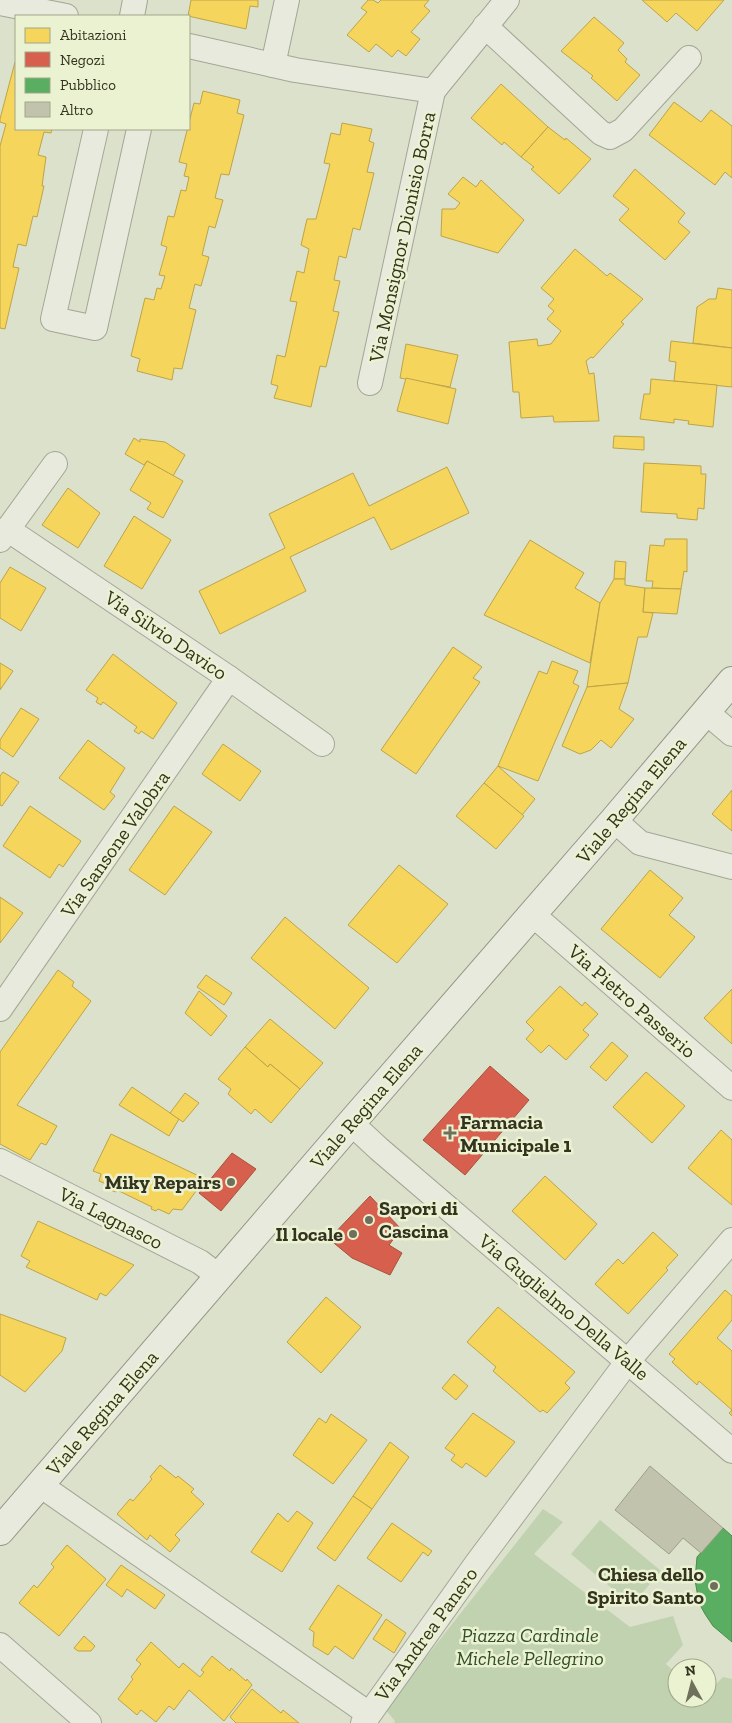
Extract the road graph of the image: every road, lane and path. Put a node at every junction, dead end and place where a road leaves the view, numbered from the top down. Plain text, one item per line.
1 (135, 0) edge
2 (287, 0) edge
3 (508, 0) edge
4 (0, 3) edge
5 (61, 15) edge
6 (132, 15) edge
7 (485, 26) junction
8 (190, 46) edge
9 (689, 58) dead end
10 (272, 65) junction
11 (433, 91) junction
12 (96, 130) edge
13 (139, 130) edge
14 (370, 383) dead end
15 (55, 464) dead end
16 (4, 534) edge
17 (229, 678) junction
18 (732, 681) edge
19 (706, 712) junction
20 (732, 734) edge
21 (322, 744) dead end
22 (614, 820) junction
23 (732, 867) edge
24 (532, 914) junction
25 (0, 1009) edge
26 (732, 1088) edge
27 (351, 1123) junction
28 (0, 1161) edge
29 (732, 1240) edge
30 (220, 1277) junction
31 (628, 1361) junction
32 (732, 1451) edge
33 (40, 1485) junction
34 (0, 1531) edge
35 (0, 1645) edge
36 (366, 1719) edge
37 (89, 1723) edge

1 - 6 street
2 - 10 street
3 - 7 street, Via Monsignor Dionisio Borra
4 - 5 street
7 - 9 street
7 - 11 street, Via Monsignor Dionisio Borra
8 - 10 street, Via Monsignor Dionisio Borra
10 - 11 street, Via Monsignor Dionisio Borra
11 - 14 street, Via Monsignor Dionisio Borra
12 - 13 street
15 - 16 street
16 - 17 street, Via Silvio Davico
17 - 21 street, Via Silvio Davico
17 - 25 street, Via Sansone Valobra
18 - 19 main road, Viale Regina Elena
19 - 20 street
19 - 22 main road, Viale Regina Elena
22 - 23 street
22 - 24 main road, Viale Regina Elena
24 - 26 street, Via Pietro Passerio
24 - 27 main road, Viale Regina Elena
27 - 30 main road, Viale Regina Elena
27 - 31 street, Via Guglielmo Della Valle
28 - 30 street, Via Lagnasco
29 - 31 street, Via Andrea Panero
30 - 33 main road, Viale Regina Elena
31 - 32 street, Via Guglielmo Della Valle
31 - 36 street, Via Andrea Panero
33 - 34 main road, Viale Regina Elena
33 - 36 street, Via Andrea Panero
35 - 37 street

